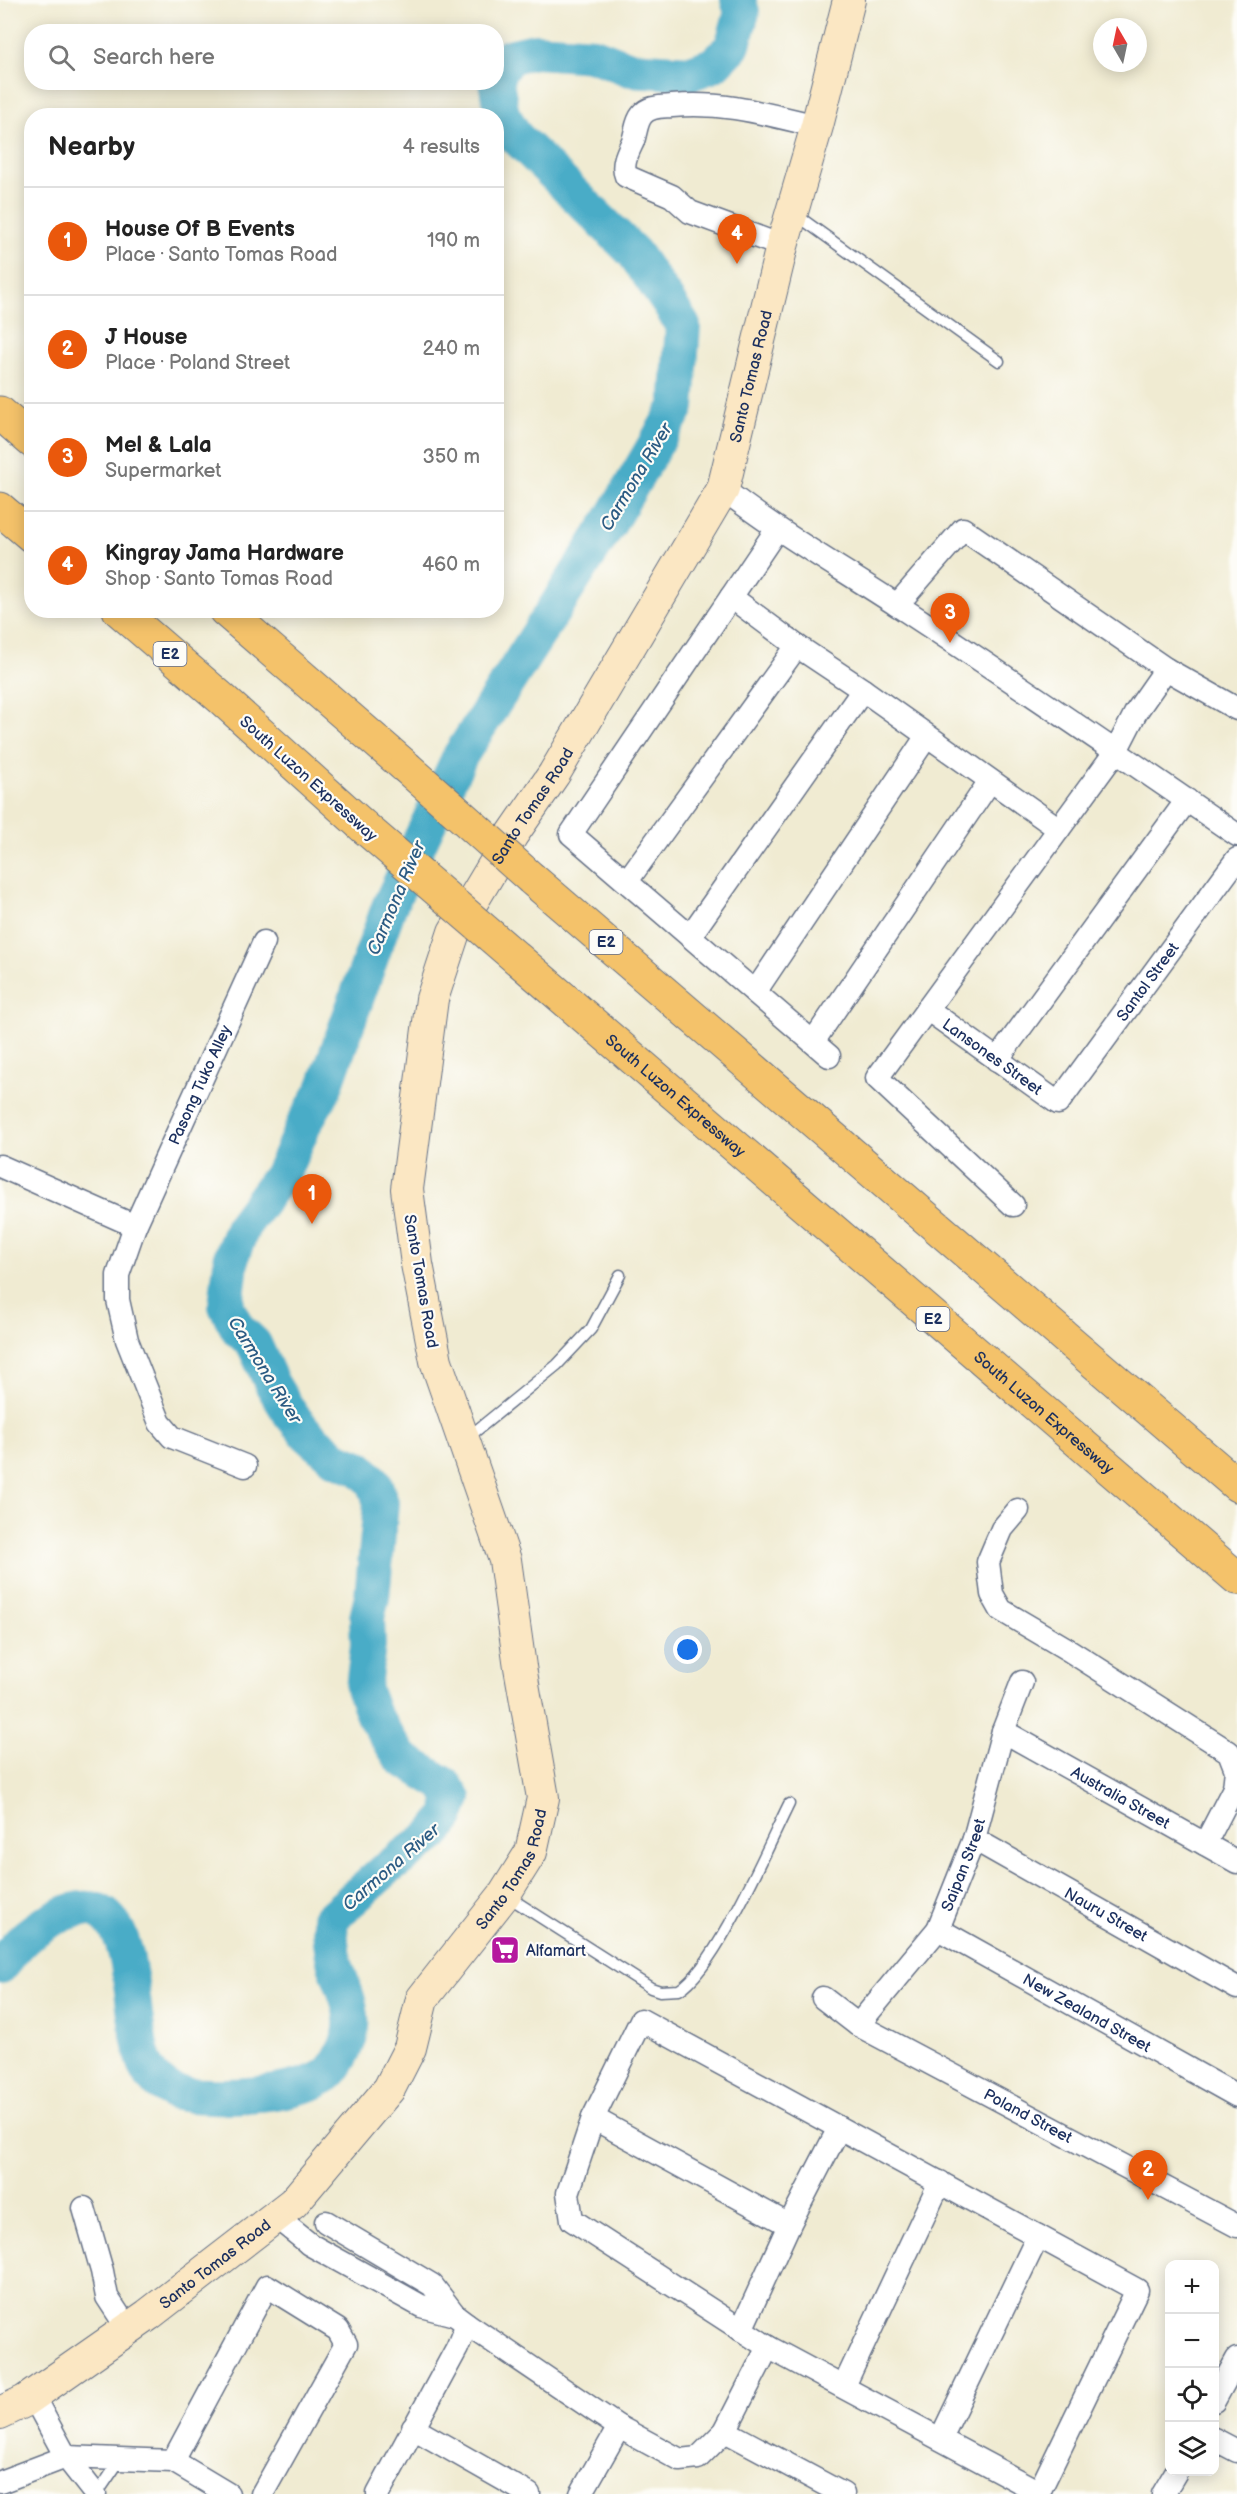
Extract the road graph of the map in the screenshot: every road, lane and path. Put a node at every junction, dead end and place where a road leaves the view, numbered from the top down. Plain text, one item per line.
1 (849, 0) edge
2 (817, 126) junction
3 (792, 213) junction
4 (782, 246) junction
5 (999, 362) dead end
6 (0, 413) edge
7 (24, 434) edge
8 (723, 489) junction
9 (0, 508) edge
10 (24, 529) edge
11 (777, 529) junction
12 (731, 597) junction
13 (897, 605) junction
14 (128, 618) edge
15 (234, 618) edge
16 (797, 646) junction
17 (1166, 669) junction
18 (864, 690) junction
19 (1237, 709) edge
20 (927, 736) junction
21 (1116, 751) junction
22 (990, 781) junction
23 (1187, 800) junction
24 (1059, 829) junction
25 (1237, 835) edge
26 (1237, 859) edge
27 (627, 881) junction
28 (690, 936) junction
29 (264, 942) dead end
30 (755, 992) junction
31 (927, 1009) junction
32 (998, 1059) junction
33 (1058, 1103) joint
34 (0, 1166) edge
35 (1013, 1205) dead end
36 (135, 1226) junction
37 (620, 1275) dead end
38 (463, 1441) junction
39 (245, 1466) dead end
40 (1237, 1485) edge
41 (1018, 1510) dead end
42 (1237, 1578) edge
43 (1022, 1682) dead end
44 (1003, 1731) junction
45 (789, 1804) dead end
46 (974, 1839) junction
47 (1204, 1844) junction
48 (1237, 1862) edge
49 (504, 1895) junction
50 (938, 1929) junction
51 (1237, 1988) edge
52 (823, 1998) dead end
53 (858, 2025) junction
54 (1237, 2096) edge
55 (593, 2118) junction
56 (839, 2128) junction
57 (940, 2182) junction
58 (84, 2208) dead end
59 (284, 2210) junction
60 (789, 2225) junction
61 (1237, 2226) edge
62 (1038, 2236) junction
63 (364, 2245) junction
64 (351, 2267) junction
65 (461, 2320) junction
66 (128, 2329) junction
67 (741, 2330) junction
68 (768, 2348) junction
69 (1237, 2359) edge
70 (844, 2386) junction
71 (1219, 2393) edge
72 (33, 2396) junction
73 (0, 2413) edge
74 (619, 2427) junction
75 (413, 2428) junction
76 (725, 2431) junction
77 (941, 2438) junction
78 (1219, 2441) edge
79 (1237, 2451) edge
80 (66, 2457) junction
81 (120, 2460) junction
82 (173, 2462) junction
83 (1174, 2476) edge
84 (0, 2482) edge
85 (1039, 2493) edge
86 (96, 2494) edge
87 (228, 2494) edge
88 (262, 2494) edge
89 (378, 2494) edge
90 (529, 2494) edge
91 (581, 2494) edge
92 (843, 2494) edge
93 (1163, 2494) edge

1 - 2 street, Santo Tomas Road
2 - 3 street, Santo Tomas Road
2 - 4 street
3 - 4 street, Santo Tomas Road
3 - 5 lane
4 - 8 street, Santo Tomas Road
6 - 7 highway
8 - 11 street
8 - 38 street, Santo Tomas Road
9 - 10 highway
11 - 12 street
11 - 13 street
12 - 16 street
12 - 27 street
13 - 17 street
13 - 21 street
14 - 42 highway, South Luzon Expressway / E2, bridge
15 - 40 highway, E2, bridge
16 - 18 street
16 - 27 street
17 - 19 street
17 - 21 street
18 - 20 street
18 - 28 street
20 - 22 street
20 - 30 street
21 - 23 street
21 - 24 street
22 - 24 street
22 - 30 street
23 - 25 street
23 - 32 street
24 - 31 street
26 - 33 street, Santol Street
27 - 28 street
28 - 30 street
29 - 36 street, Pasong Tuko Alley
31 - 32 street, Lansones Street
31 - 35 street
32 - 33 street, Lansones Street
34 - 36 street
36 - 39 street, Pasong Tuko Alley
37 - 38 lane
38 - 49 street, Santo Tomas Road
41 - 47 street
43 - 44 street, Saipan Street
44 - 46 street, Saipan Street
44 - 47 street, Australia Street
45 - 49 lane
46 - 50 street, Saipan Street
46 - 51 street, Nauru Street
47 - 48 street, Australia Street
49 - 59 street, Santo Tomas Road
50 - 53 street, Saipan Street
50 - 54 street, New Zealand Street
52 - 53 street, Poland Street
53 - 61 street, Poland Street
55 - 56 street
55 - 60 street
55 - 67 street
56 - 57 street
56 - 60 street
57 - 62 street
57 - 70 street
58 - 66 street
59 - 63 street
59 - 64 street
59 - 66 street, Santo Tomas Road
60 - 67 street
62 - 77 street
62 - 85 street
63 - 64 street
63 - 65 street
64 - 65 street
65 - 74 street
65 - 75 street
66 - 72 street, Santo Tomas Road
67 - 68 street
68 - 70 street
68 - 76 street
69 - 71 street
70 - 77 street
72 - 73 street, Santo Tomas Road
72 - 80 street
74 - 76 street
74 - 91 street
75 - 89 street
75 - 90 street
76 - 92 street
77 - 85 street
78 - 79 street
80 - 81 street
80 - 84 street
80 - 86 street
81 - 82 street
81 - 86 lane
82 - 87 street
82 - 88 street
83 - 93 street

